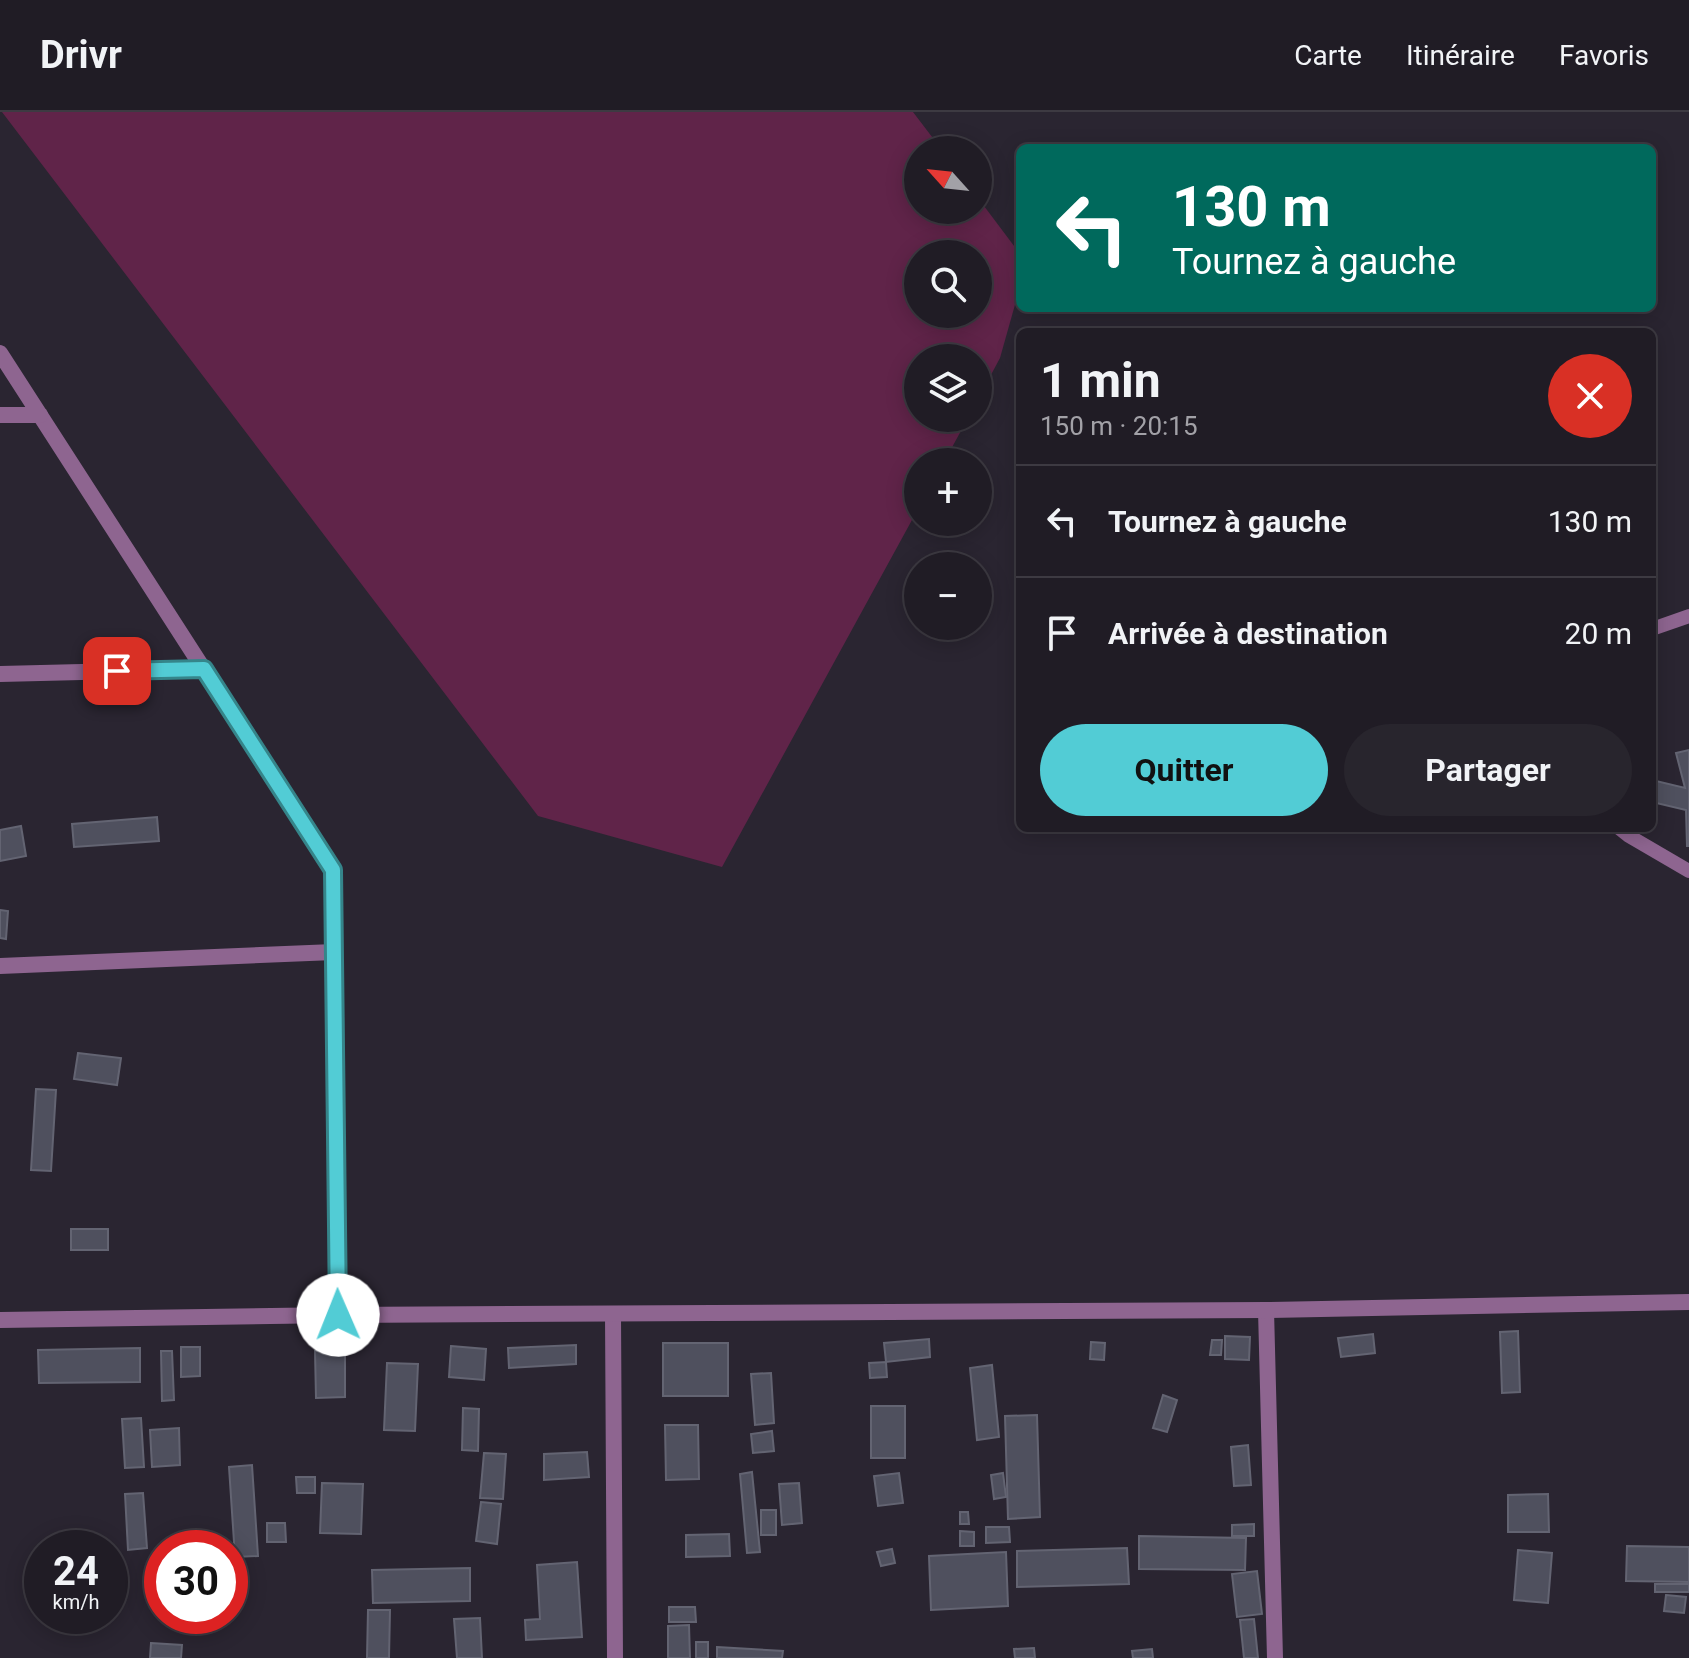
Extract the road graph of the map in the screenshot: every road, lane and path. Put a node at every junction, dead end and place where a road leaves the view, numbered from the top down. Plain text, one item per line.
1 (0, 353) edge
2 (0, 415) edge
3 (40, 415) junction
4 (1689, 616) edge
5 (1656, 628) edge
6 (204, 669) junction
7 (0, 674) edge
8 (1624, 832) edge
9 (1689, 871) edge
10 (334, 952) junction
11 (0, 966) edge
12 (1689, 1302) edge
13 (1266, 1310) junction
14 (338, 1315) junction
15 (613, 1315) junction
16 (0, 1320) edge
17 (615, 1658) edge
18 (1275, 1658) edge

1 - 3 street
2 - 3 street
3 - 6 street
4 - 5 lane
6 - 7 street
6 - 10 street
8 - 9 lane
10 - 11 street
10 - 14 street
12 - 13 street
13 - 15 street
13 - 18 street
14 - 15 street
14 - 16 street
15 - 17 street

